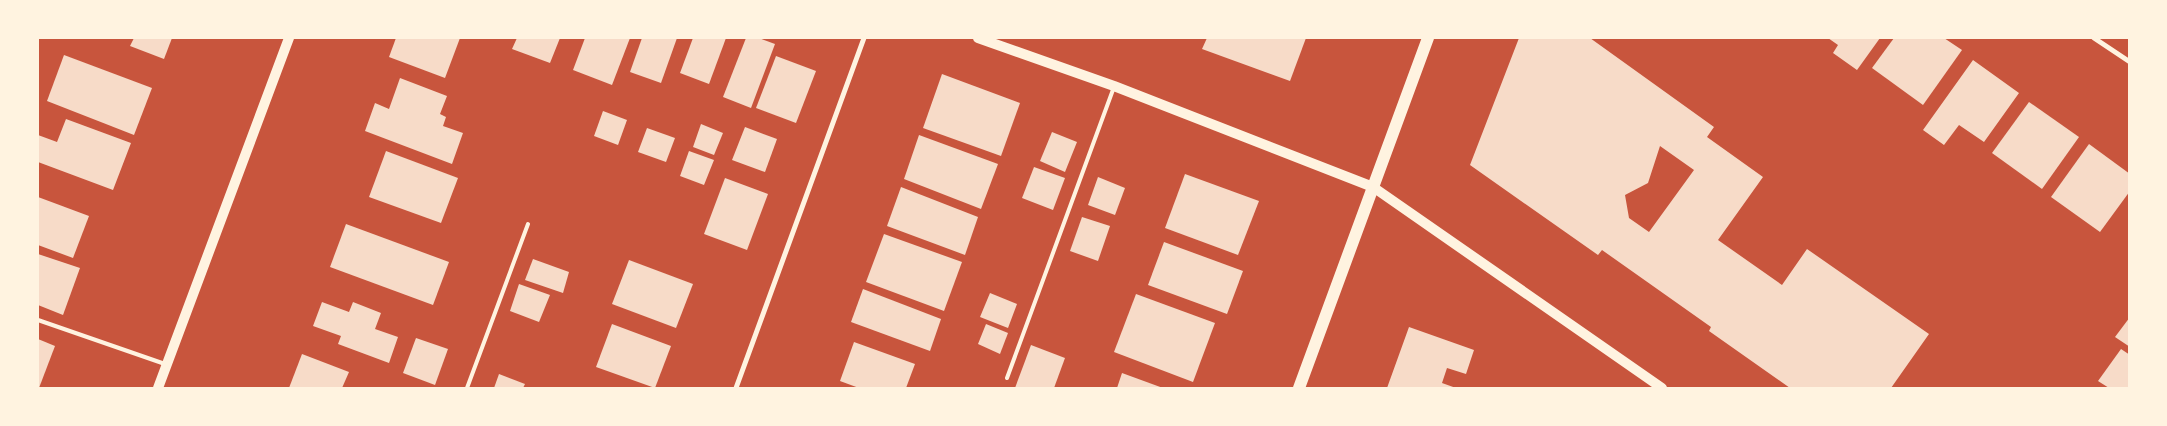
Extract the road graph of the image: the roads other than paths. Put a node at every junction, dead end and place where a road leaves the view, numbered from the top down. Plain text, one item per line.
1 (289, 38) edge
2 (864, 38) edge
3 (978, 38) edge
4 (1428, 38) edge
5 (2094, 38) edge
6 (2130, 62) edge
7 (1114, 86) junction
8 (1373, 187) junction
9 (528, 224) dead end
10 (38, 320) edge
11 (167, 365) junction
12 (1007, 378) dead end
13 (158, 388) edge
14 (468, 388) edge
15 (736, 388) edge
16 (1299, 388) edge
17 (1662, 388) edge

1 - 11 main road
2 - 15 street
3 - 7 main road
4 - 8 main road
5 - 6 street
7 - 8 main road
7 - 12 lane
8 - 16 main road
8 - 17 main road
9 - 14 lane
10 - 11 lane
11 - 13 main road

